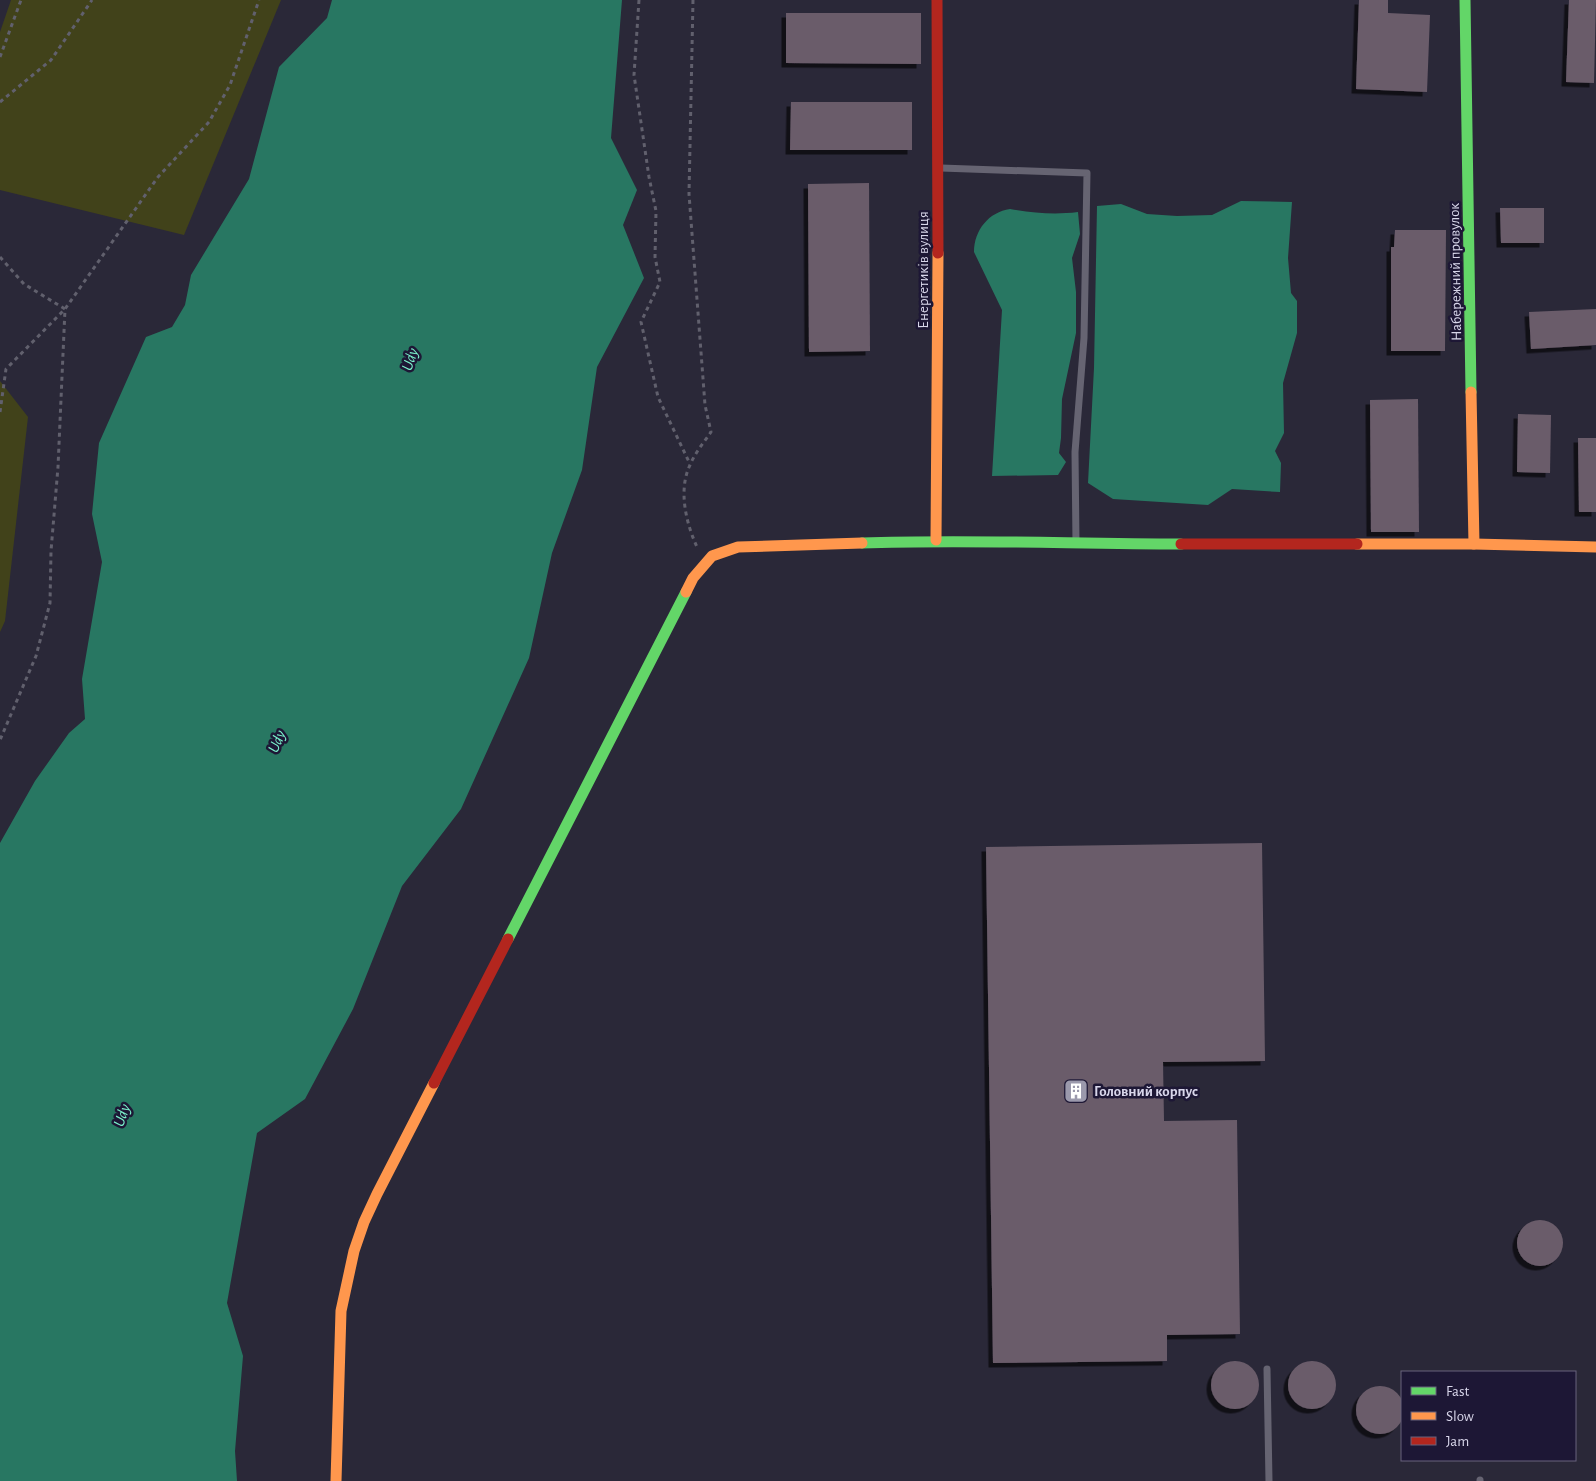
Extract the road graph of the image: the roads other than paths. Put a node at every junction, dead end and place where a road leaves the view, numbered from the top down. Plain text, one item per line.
1 (937, 0) edge
2 (1465, 0) edge
3 (938, 168) junction
4 (936, 540) junction
5 (1076, 544) junction
6 (1474, 544) junction
7 (1596, 547) edge
8 (1266, 1369) dead end
9 (336, 1481) edge
10 (1269, 1481) edge

1 - 3 street, Енергетиків вулиця
2 - 6 street, Набережний провулок
3 - 4 street, Енергетиків вулиця
3 - 5 lane
4 - 5 street
4 - 9 street
5 - 6 street
6 - 7 street
8 - 10 lane

